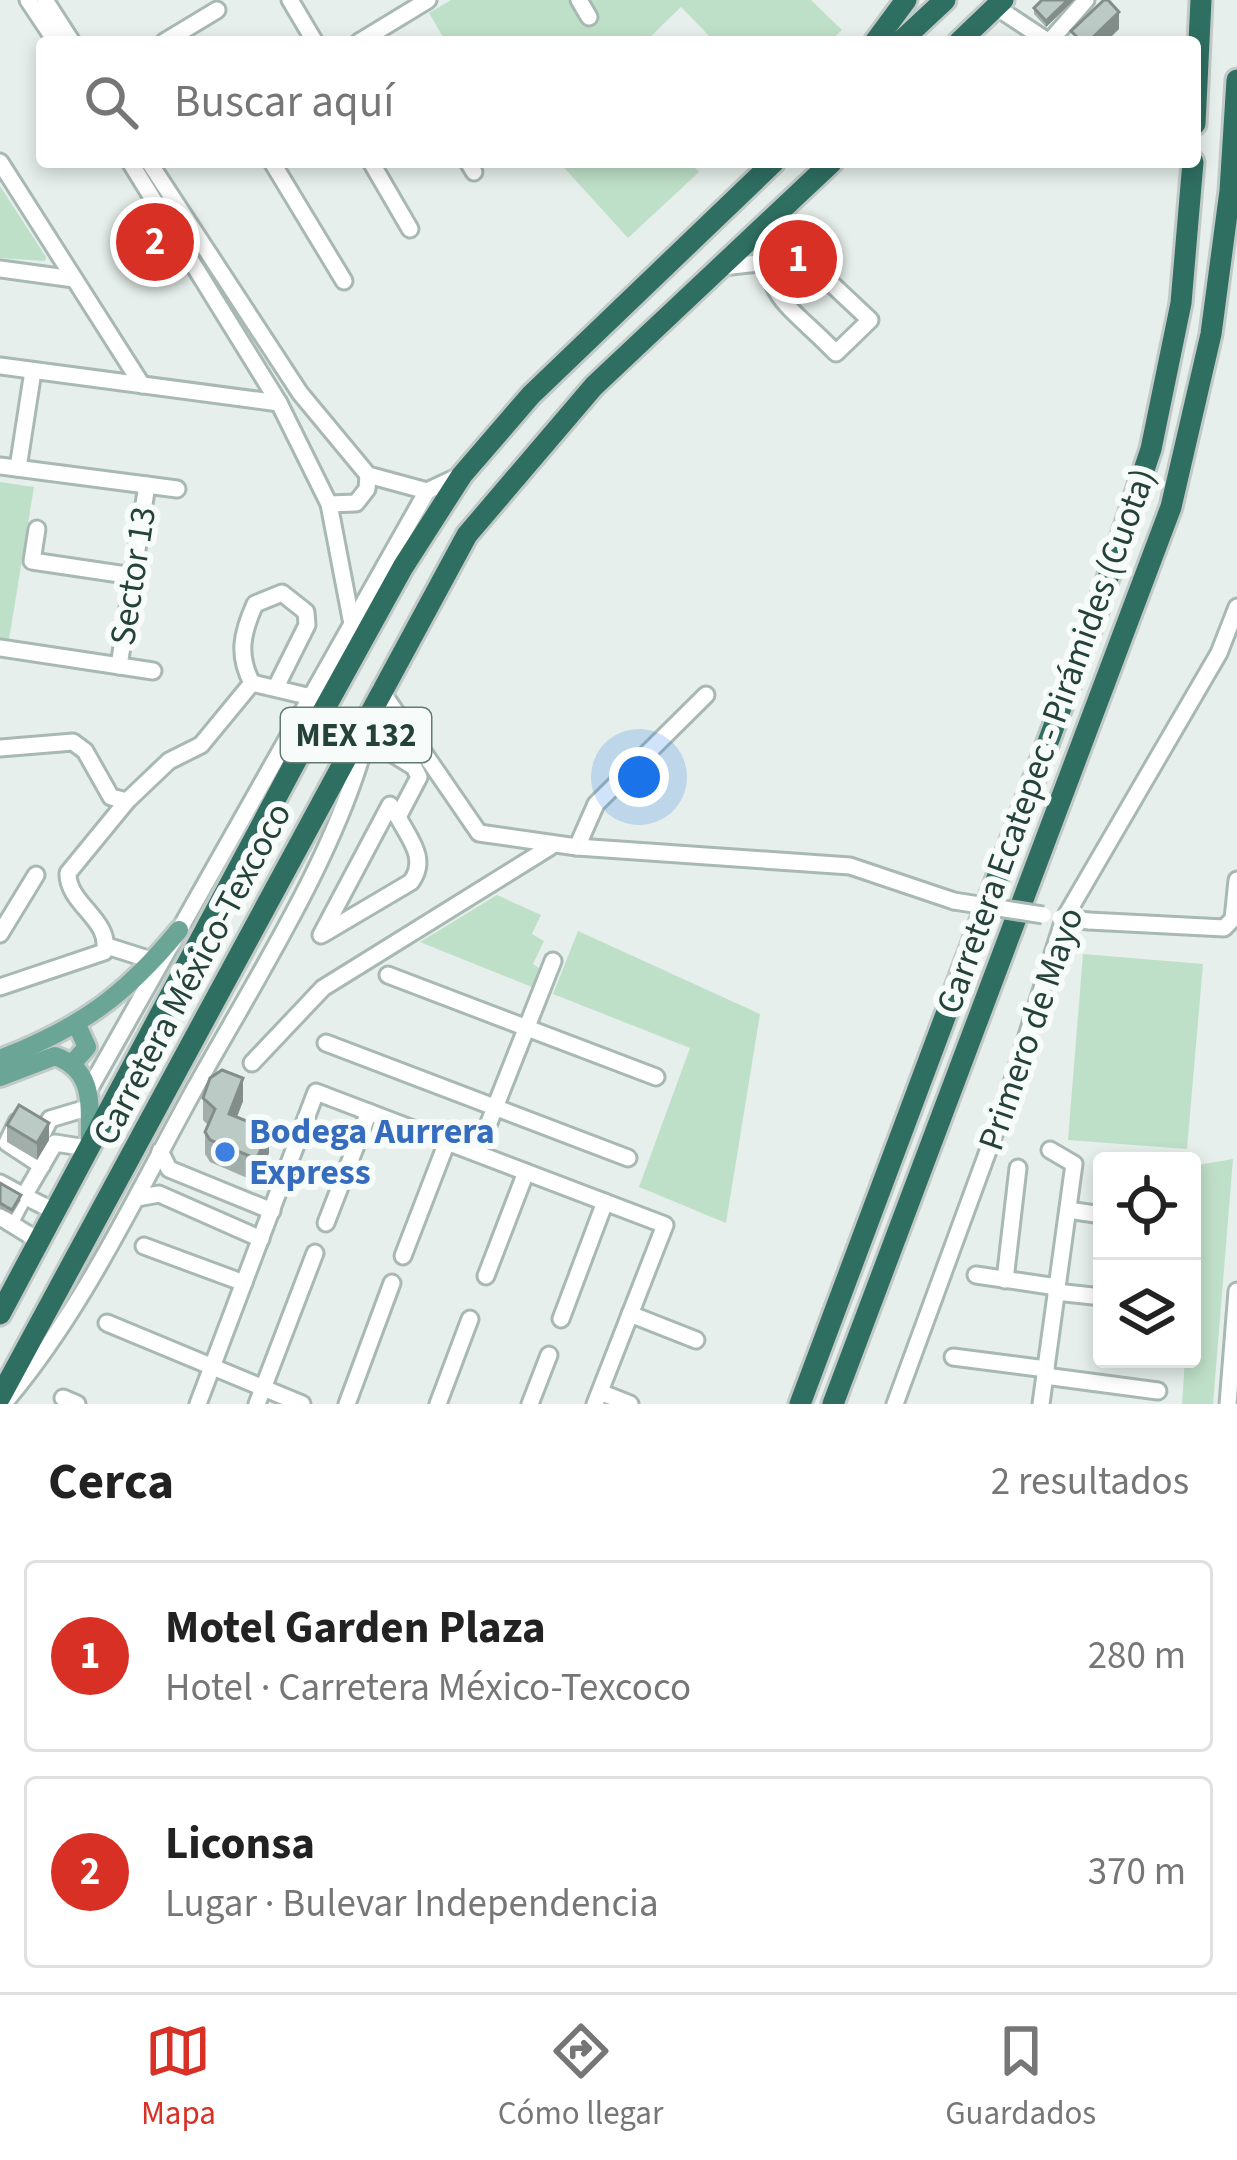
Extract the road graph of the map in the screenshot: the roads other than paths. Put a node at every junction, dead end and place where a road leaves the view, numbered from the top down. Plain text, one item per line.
1 (290, 0) edge
2 (387, 0) edge
3 (428, 0) edge
4 (579, 0) edge
5 (906, 0) edge
6 (945, 0) edge
7 (1086, 0) edge
8 (1201, 0) edge
9 (999, 3) edge
10 (45, 4) edge
11 (217, 10) dead end
12 (589, 16) dead end
13 (393, 21) junction
14 (54, 36) edge
15 (68, 36) edge
16 (174, 36) edge
17 (311, 36) edge
18 (369, 36) edge
19 (397, 36) edge
20 (879, 36) edge
21 (906, 36) edge
22 (964, 36) edge
23 (1040, 36) edge
24 (1053, 36) edge
25 (1199, 36) edge
26 (1237, 80) edge
27 (0, 162) edge
28 (153, 168) edge
29 (276, 168) edge
30 (374, 168) edge
31 (768, 168) edge
32 (826, 168) edge
33 (1192, 168) edge
34 (771, 219) junction
35 (410, 229) dead end
36 (765, 261) junction
37 (721, 267) junction
38 (0, 268) edge
39 (74, 279) junction
40 (344, 281) dead end
41 (0, 366) edge
42 (33, 370) junction
43 (142, 386) junction
44 (279, 403) junction
45 (9, 467) edge
46 (368, 475) junction
47 (462, 475) junction
48 (147, 485) junction
49 (177, 489) dead end
50 (427, 490) junction
51 (329, 504) junction
52 (38, 529) dead end
53 (133, 576) junction
54 (1236, 616) edge
55 (351, 619) junction
56 (0, 648) edge
57 (119, 666) junction
58 (153, 671) dead end
59 (253, 683) junction
60 (276, 687) junction
61 (378, 692) junction
62 (706, 694) dead end
63 (307, 696) junction
64 (362, 735) junction
65 (0, 748) edge
66 (127, 801) junction
67 (398, 818) junction
68 (550, 847) junction
69 (578, 847) junction
70 (36, 875) dead end
71 (1237, 880) edge
72 (179, 930) junction
73 (0, 934) edge
74 (107, 946) junction
75 (154, 961) junction
76 (553, 962) dead end
77 (388, 975) dead end
78 (1, 984) edge
79 (77, 1025) junction
80 (526, 1029) junction
81 (326, 1043) dead end
82 (0, 1059) edge
83 (252, 1063) dead end
84 (72, 1064) junction
85 (0, 1077) edge
86 (656, 1077) dead end
87 (90, 1098) junction
88 (496, 1106) junction
89 (369, 1112) junction
90 (49, 1139) junction
91 (447, 1142) junction
92 (88, 1145) junction
93 (1050, 1150) dead end
94 (160, 1151) junction
95 (477, 1153) junction
96 (628, 1158) dead end
97 (42, 1166) junction
98 (1018, 1168) dead end
99 (526, 1172) junction
100 (189, 1178) junction
101 (0, 1184) edge
102 (24, 1196) junction
103 (136, 1198) junction
104 (239, 1198) junction
105 (179, 1202) junction
106 (604, 1202) junction
107 (1067, 1210) junction
108 (54, 1211) junction
109 (272, 1211) junction
110 (1093, 1214) edge
111 (5, 1220) edge
112 (228, 1223) junction
113 (326, 1223) dead end
114 (261, 1238) junction
115 (39, 1240) junction
116 (144, 1246) dead end
117 (315, 1253) dead end
118 (403, 1256) dead end
119 (976, 1275) dead end
120 (486, 1276) dead end
121 (1005, 1280) junction
122 (244, 1283) junction
123 (392, 1283) dead end
124 (1057, 1289) junction
125 (1237, 1291) edge
126 (1093, 1295) edge
127 (0, 1314) edge
128 (631, 1315) junction
129 (470, 1319) dead end
130 (561, 1319) dead end
131 (107, 1323) dead end
132 (696, 1340) dead end
133 (549, 1355) dead end
134 (953, 1357) dead end
135 (212, 1366) junction
136 (1046, 1373) junction
137 (1158, 1391) dead end
138 (259, 1396) edge
139 (598, 1398) edge
140 (1, 1400) edge
141 (198, 1404) edge
142 (302, 1404) edge
143 (347, 1404) edge
144 (438, 1404) edge
145 (530, 1404) edge
146 (629, 1404) edge
147 (800, 1404) edge
148 (833, 1404) edge
149 (896, 1404) edge
150 (1041, 1404) edge
151 (1228, 1404) edge

1 - 17 street
2 - 13 street
3 - 13 street
4 - 12 street
5 - 20 highway
6 - 21 highway
7 - 24 street
8 - 25 highway
9 - 22 highway
9 - 23 street
10 - 14 street
10 - 15 street
11 - 16 street
13 - 18 street
13 - 19 street
26 - 148 highway, Carretera Ecatepec - Pirámides (Cuota)
27 - 39 street
28 - 44 street
28 - 46 street
29 - 40 street
30 - 35 street
31 - 47 highway, Carretera México-Texcoco / MEX 132
32 - 34 highway, Carretera México-Texcoco / MEX 132
33 - 147 highway, Carretera Ecatepec - Pirámides (Cuota)
34 - 36 street
34 - 37 highway, Carretera México-Texcoco / MEX 132
36 - 36 street
36 - 37 street
37 - 61 highway, Carretera México-Texcoco / MEX 132
38 - 39 street
39 - 43 street
41 - 42 street
42 - 43 street
42 - 45 street, Sector 13
43 - 44 street
44 - 51 street
45 - 48 street, Sector 13
46 - 50 street
46 - 51 street
47 - 50 street
47 - 92 highway, Carretera México-Texcoco / MEX 132
48 - 49 street, Sector 13
48 - 53 street, Sector 13
50 - 55 street
51 - 55 street
52 - 53 street
53 - 57 street, Sector 13
54 - 149 street, Primero de Mayo
55 - 63 street
56 - 57 street, Sector 13
57 - 58 street, Sector 13
59 - 60 street
59 - 60 street
59 - 66 street
60 - 63 street
61 - 64 highway, Carretera México-Texcoco / MEX 132
61 - 68 street
62 - 69 street
63 - 72 street
64 - 67 street
64 - 94 street
64 - 140 highway, Carretera México-Texcoco / MEX 132
65 - 66 street
66 - 74 street
67 - 67 street
68 - 69 street
68 - 83 street
69 - 71 street, bridge
70 - 73 street
72 - 75 main road
72 - 87 street
74 - 75 street
74 - 78 street
75 - 79 main road
76 - 80 street
77 - 80 street
79 - 82 main road
79 - 84 main road
80 - 86 street
80 - 88 street
81 - 88 street
84 - 85 main road
84 - 87 main road
87 - 90 street
87 - 92 main road
88 - 95 street
88 - 96 street
89 - 91 street
89 - 109 street
89 - 113 street
90 - 92 street
90 - 97 street
90 - 97 street
91 - 95 street
91 - 118 street
92 - 108 highway, Carretera México-Texcoco / MEX 132
93 - 107 street
94 - 100 street
94 - 103 street
95 - 99 street
97 - 102 street
98 - 121 street
99 - 106 street
99 - 120 street
100 - 104 street
100 - 105 street
101 - 102 street
102 - 108 street
102 - 111 street
103 - 105 street
103 - 140 street
104 - 109 street
104 - 112 street
105 - 112 street
106 - 128 street
106 - 130 street
107 - 110 street
107 - 124 street
108 - 115 highway, Carretera México-Texcoco / MEX 132
109 - 114 street
111 - 115 street
112 - 114 street
114 - 122 street
115 - 127 highway, Carretera México-Texcoco / MEX 132
116 - 122 street
117 - 138 street
119 - 121 street
121 - 124 street
122 - 135 street
123 - 143 street
124 - 126 street
124 - 136 street
125 - 151 street
128 - 132 street
128 - 139 street
129 - 144 street
131 - 135 street
133 - 145 street
134 - 136 street
135 - 138 street
135 - 141 street
136 - 137 street
136 - 150 street
138 - 142 street
139 - 146 street

